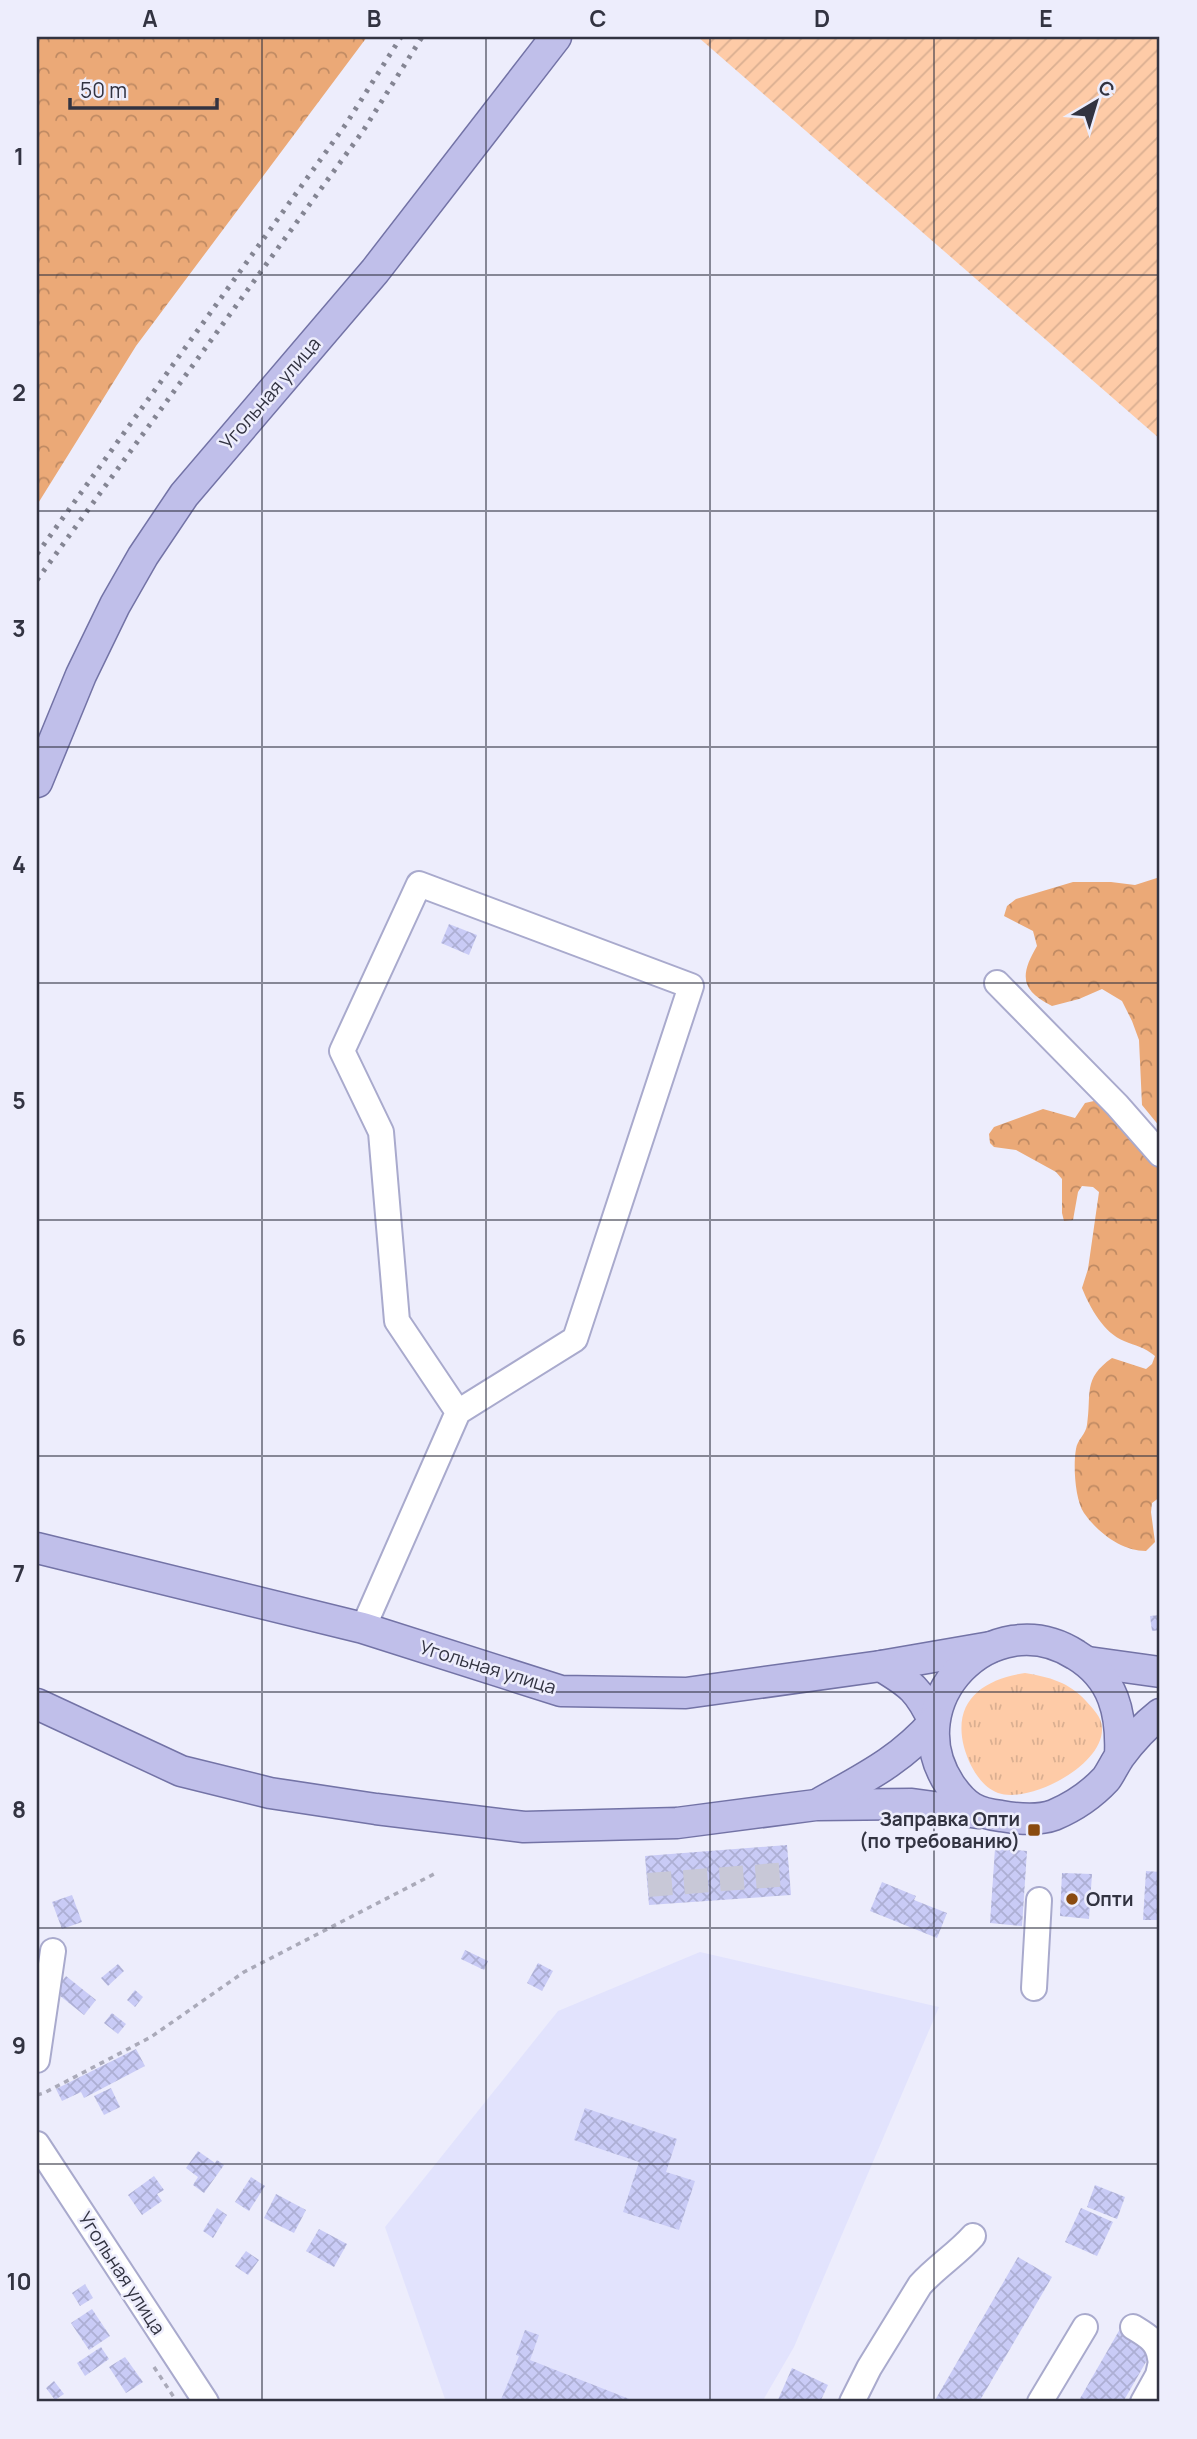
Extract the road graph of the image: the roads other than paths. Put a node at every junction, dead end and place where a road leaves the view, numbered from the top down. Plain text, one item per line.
1 (556, 37) edge
2 (37, 782) edge
3 (997, 983) dead end
4 (1160, 1154) edge
5 (458, 1412) junction
6 (37, 1548) edge
7 (363, 1628) junction
8 (991, 1647) junction
9 (1088, 1662) junction
10 (881, 1666) junction
11 (1160, 1672) edge
12 (37, 1704) edge
13 (1160, 1714) edge
14 (934, 1722) junction
15 (1120, 1756) junction
16 (816, 1805) junction
17 (978, 1813) junction
18 (1039, 1900) dead end
19 (53, 1951) dead end
20 (1034, 1988) dead end
21 (37, 2060) edge
22 (37, 2144) edge
23 (972, 2236) dead end
24 (1085, 2327) dead end
25 (1133, 2327) dead end
26 (1160, 2358) edge
27 (1160, 2366) edge
28 (206, 2402) edge
29 (852, 2402) edge
30 (1040, 2402) edge
31 (1143, 2402) edge

1 - 2 main road, Угольная улица
3 - 4 street
5 - 5 street
5 - 7 street
6 - 7 main road, Угольная улица
7 - 10 main road, Угольная улица
8 - 9 main road
8 - 10 main road, Угольная улица
8 - 14 main road
9 - 11 main road
9 - 15 main road
10 - 14 main road
12 - 16 main road
13 - 15 main road
14 - 16 main road
14 - 17 main road
15 - 17 main road
16 - 17 main road
18 - 20 street
19 - 21 street
22 - 28 street, Угольная улица
23 - 29 street
24 - 30 street
25 - 26 street
27 - 31 street

